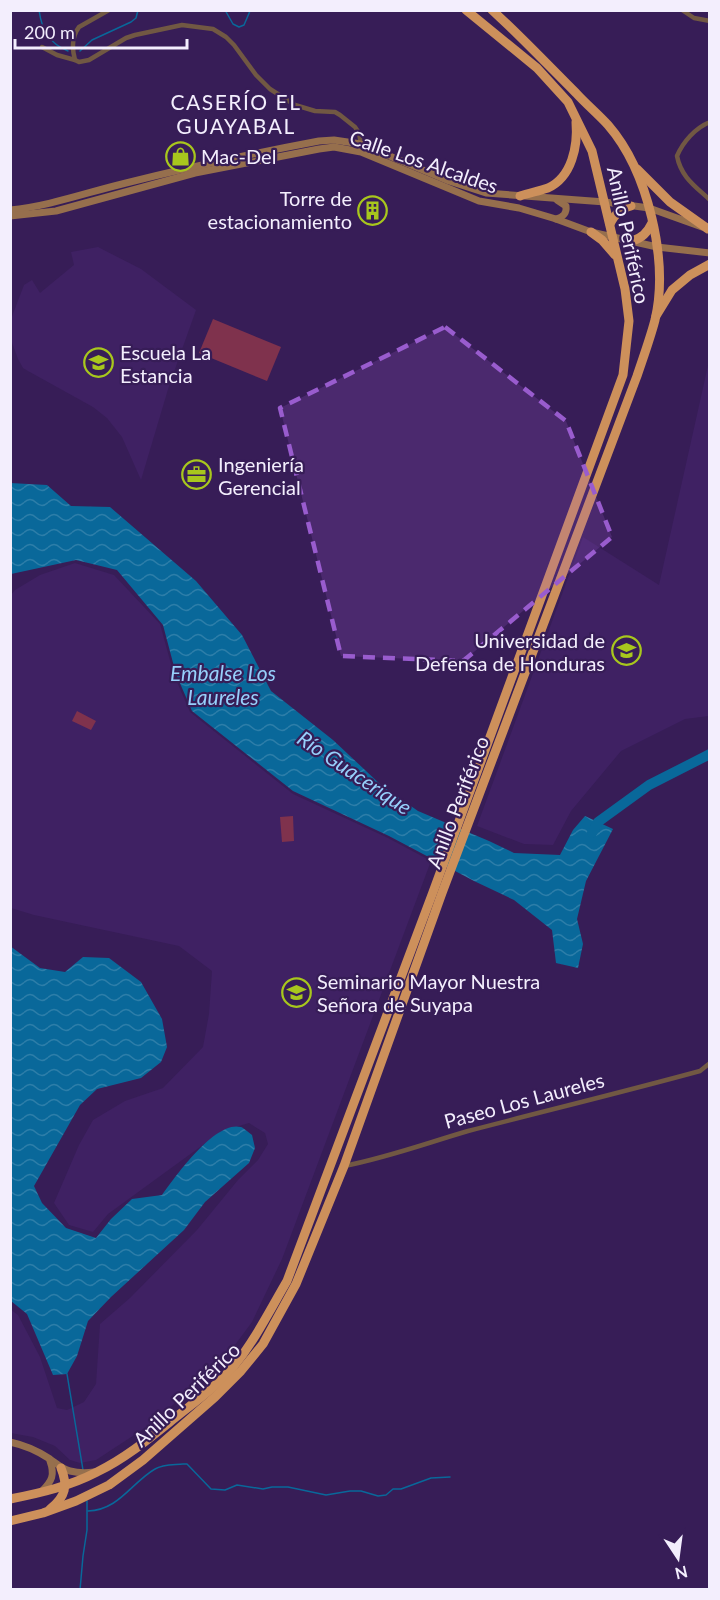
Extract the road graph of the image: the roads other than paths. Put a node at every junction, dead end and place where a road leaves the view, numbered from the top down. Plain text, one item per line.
1 (109, 10) edge
2 (466, 10) edge
3 (492, 10) edge
4 (682, 10) edge
5 (710, 21) edge
6 (42, 47) dead end
7 (75, 60) junction
8 (575, 114) junction
9 (710, 122) edge
10 (361, 144) junction
11 (635, 167) junction
12 (520, 196) junction
13 (554, 198) junction
14 (710, 200) edge
15 (605, 202) junction
16 (631, 206) junction
17 (10, 208) edge
18 (649, 208) junction
19 (10, 217) edge
20 (556, 219) junction
21 (652, 223) junction
22 (610, 224) junction
23 (709, 230) edge
24 (591, 232) junction
25 (613, 237) junction
26 (632, 241) junction
27 (657, 247) junction
28 (710, 253) edge
29 (710, 264) edge
30 (620, 267) junction
31 (655, 318) junction
32 (437, 893) junction
33 (710, 1063) edge
34 (344, 1166) junction
35 (10, 1442) edge
36 (49, 1459) junction
37 (61, 1468) junction
38 (99, 1471) junction
39 (65, 1486) junction
40 (40, 1493) junction
41 (10, 1499) edge
42 (43, 1513) junction
43 (10, 1521) edge

1 - 7 street
2 - 8 highway, Anillo Periférico
3 - 11 highway, Anillo Periférico
4 - 5 street
6 - 7 street
7 - 10 street
8 - 12 highway
8 - 15 highway, Anillo Periférico
9 - 14 street
10 - 12 main road, Calle Los Alcaldes
10 - 17 main road, Calle Los Alcaldes
11 - 18 highway, Anillo Periférico
11 - 23 highway
12 - 13 main road, Calle Los Alcaldes
13 - 15 main road, Calle Los Alcaldes
13 - 20 main road
15 - 16 main road, Calle Los Alcaldes
15 - 22 highway, Anillo Periférico
16 - 18 main road
16 - 22 highway
18 - 21 highway, Anillo Periférico
18 - 23 main road
19 - 20 main road, Calle Los Alcaldes
20 - 24 main road, Calle Los Alcaldes
21 - 26 highway
21 - 27 highway, Anillo Periférico
22 - 25 highway, Anillo Periférico
24 - 25 main road, Calle Los Alcaldes
24 - 30 highway
25 - 26 main road
25 - 30 highway, Anillo Periférico
26 - 27 main road
27 - 28 main road
27 - 31 highway, Anillo Periférico
29 - 31 highway
30 - 32 highway, Anillo Periférico
31 - 32 highway, Anillo Periférico
32 - 34 highway, Anillo Periférico
32 - 38 highway, Anillo Periférico
33 - 34 street, Paseo Los Laureles
34 - 42 highway, Anillo Periférico
35 - 36 main road
36 - 37 main road
36 - 40 main road
37 - 38 main road
37 - 39 highway
38 - 39 highway, Anillo Periférico
39 - 40 highway, Anillo Periférico
39 - 42 highway
40 - 41 highway, Anillo Periférico
42 - 43 highway, Anillo Periférico

